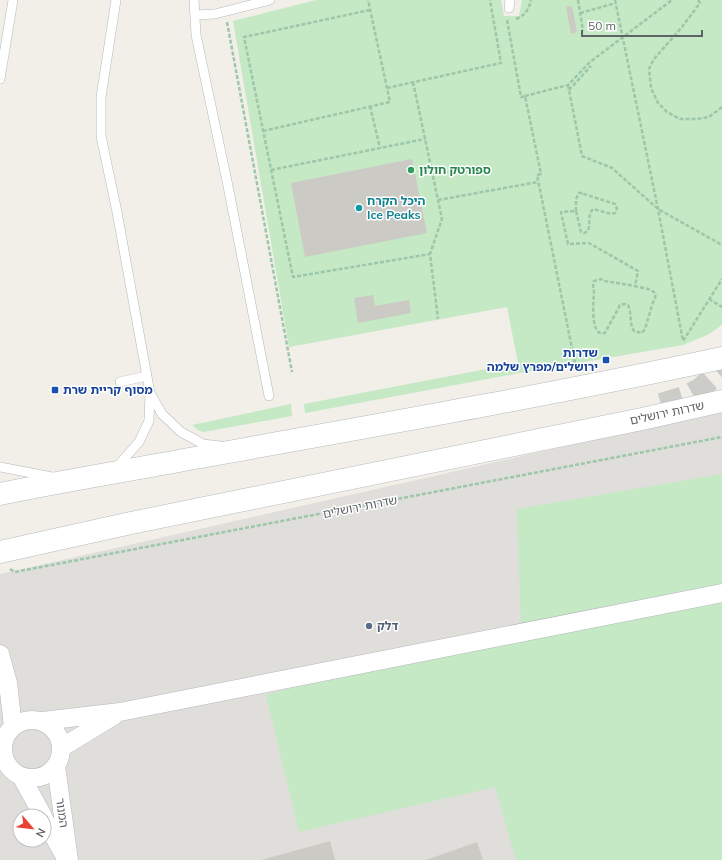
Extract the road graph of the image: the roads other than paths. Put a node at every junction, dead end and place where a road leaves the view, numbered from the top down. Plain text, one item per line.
1 (12, 0) edge
2 (116, 0) edge
3 (194, 0) edge
4 (270, 0) edge
5 (195, 16) junction
6 (0, 79) edge
7 (722, 342) edge
8 (722, 358) edge
9 (651, 373) junction
10 (146, 376) junction
11 (120, 382) dead end
12 (150, 393) junction
13 (269, 396) dead end
14 (722, 401) edge
15 (659, 410) junction
16 (722, 414) edge
17 (244, 449) junction
18 (0, 467) edge
19 (111, 473) junction
20 (67, 480) junction
21 (0, 494) edge
22 (2, 558) edge
23 (722, 593) edge
24 (0, 654) edge
25 (8, 683) junction
26 (120, 712) junction
27 (38, 720) junction
28 (13, 727) junction
29 (2, 744) edge
30 (61, 748) junction
31 (3, 763) edge
32 (56, 766) junction
33 (21, 776) junction
34 (38, 808) edge
35 (52, 832) edge
36 (68, 860) edge

1 - 6 lane
2 - 10 lane
3 - 5 lane
4 - 5 lane
5 - 13 lane
7 - 9 main road
8 - 9 main road
9 - 17 main road
10 - 11 lane
10 - 12 lane
12 - 17 lane
12 - 19 lane
14 - 15 main road, שדרות ירושלים
15 - 16 main road
15 - 22 main road, שדרות ירושלים
17 - 19 main road
18 - 20 lane
19 - 20 main road
20 - 21 main road
23 - 26 street
24 - 25 street
25 - 27 street
25 - 28 street
26 - 27 street
26 - 30 street
27 - 28 street
27 - 30 street
28 - 29 street
29 - 31 street
30 - 32 street
31 - 33 street
32 - 33 street
32 - 36 street, המנור
33 - 34 street, המנור
35 - 36 street, המנור

